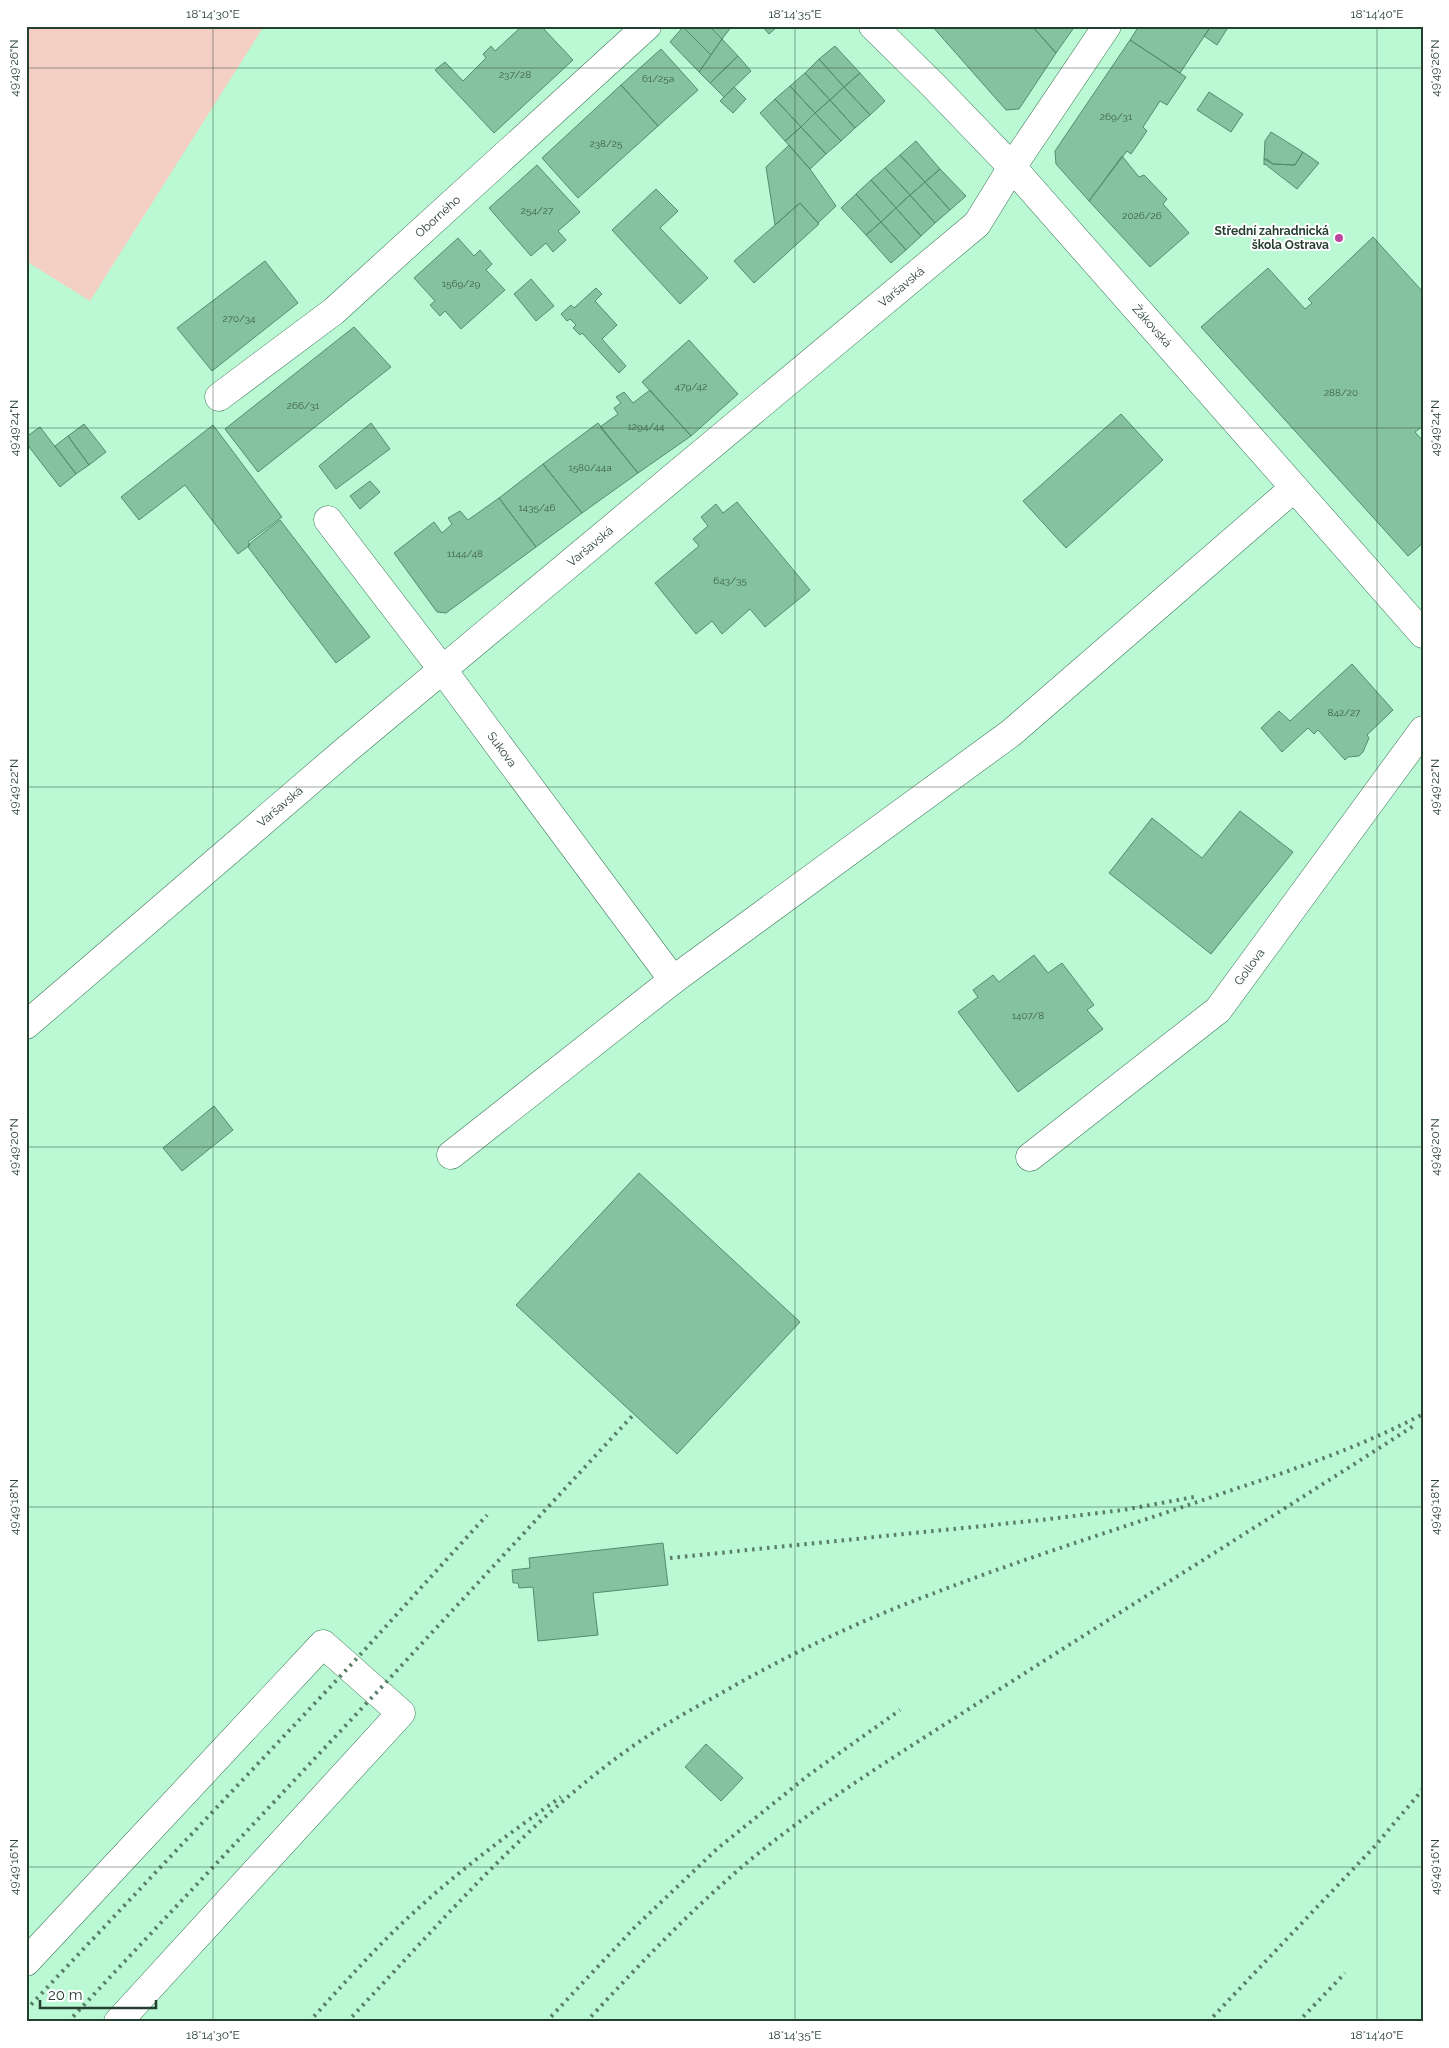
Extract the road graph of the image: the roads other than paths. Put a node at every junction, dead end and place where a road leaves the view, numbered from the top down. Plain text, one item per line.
1 (646, 26) edge
2 (873, 26) edge
3 (1107, 26) edge
4 (1012, 167) junction
5 (219, 397) dead end
6 (1294, 488) junction
7 (328, 520) dead end
8 (1423, 634) edge
9 (442, 669) junction
10 (1423, 730) edge
11 (673, 980) junction
12 (26, 1025) edge
13 (451, 1155) dead end
14 (1030, 1157) dead end
15 (26, 1962) edge
16 (118, 2022) edge

1 - 5 street, Oborného
2 - 4 street, Žákovská
3 - 4 street, Varšavská
4 - 6 street, Žákovská
4 - 9 street, Varšavská
6 - 8 street, Žákovská
6 - 11 street
7 - 9 street, Sukova
9 - 11 street, Sukova
9 - 12 street, Varšavská
10 - 14 street, Gollova
11 - 13 street
15 - 16 street

